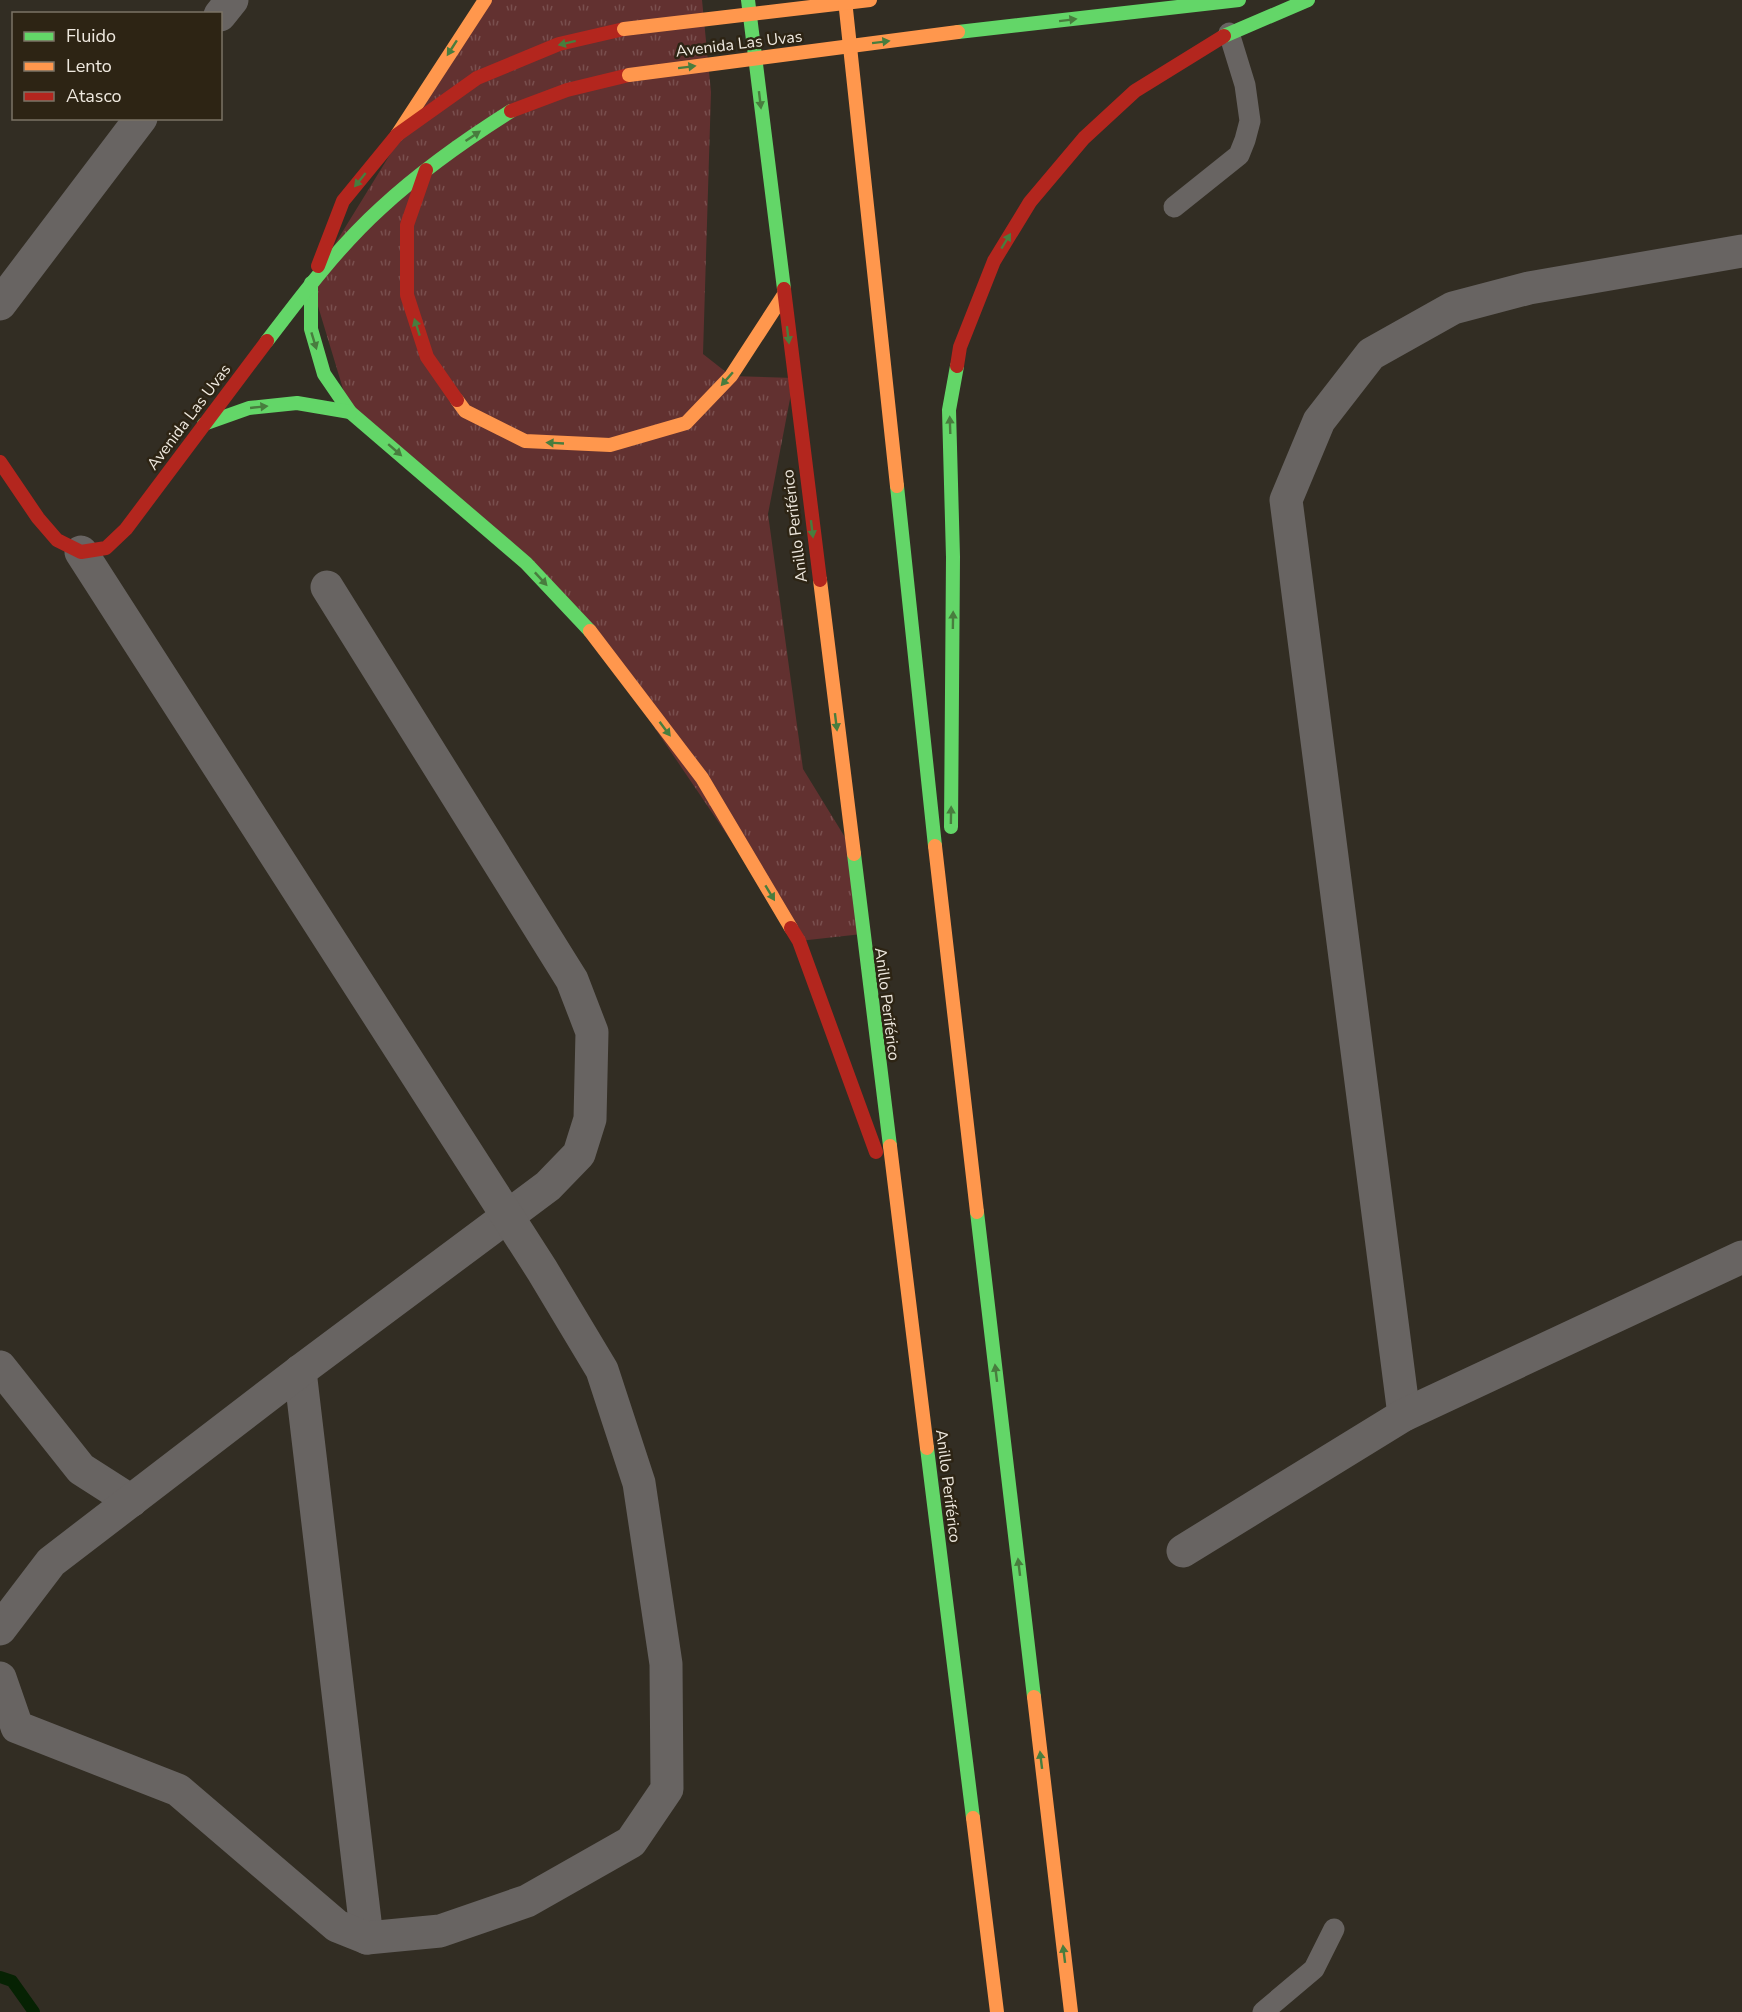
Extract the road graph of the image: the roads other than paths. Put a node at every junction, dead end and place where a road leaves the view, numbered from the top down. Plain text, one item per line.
1 (232, 0) edge
2 (485, 0) edge
3 (748, 0) edge
4 (845, 0) edge
5 (870, 0) edge
6 (1239, 0) edge
7 (1308, 0) edge
8 (1058, 7) dead end
9 (222, 12) edge
10 (990, 29) junction
11 (1228, 33) junction
12 (139, 120) edge
13 (397, 135) junction
14 (426, 170) junction
15 (1174, 207) dead end
16 (1742, 251) edge
17 (312, 284) junction
18 (783, 296) junction
19 (0, 304) edge
20 (350, 412) junction
21 (204, 424) junction
22 (0, 462) edge
23 (81, 552) junction
24 (327, 587) dead end
25 (951, 838) dead end
26 (950, 861) dead end
27 (949, 978) junction
28 (896, 1208) junction
29 (507, 1217) junction
30 (1742, 1257) edge
31 (0, 1367) edge
32 (300, 1371) junction
33 (1404, 1414) junction
34 (131, 1501) junction
35 (1183, 1551) dead end
36 (0, 1629) edge
37 (0, 1678) edge
38 (1334, 1929) dead end
39 (367, 1938) junction
40 (997, 2012) edge
41 (1071, 2012) edge
42 (1263, 2012) edge

1 - 9 street
2 -> 13 main road
3 -> 18 main road, Anillo Periférico
4 - 27 main road
5 -> 13 main road, Avenida Las Uvas, bridge
10 -> 6 main road, Avenida Las Uvas
7 - 11 main road
8 - 10 main road
14 -> 10 main road, Avenida Las Uvas, bridge
11 - 15 lane
25 -> 11 main road
12 - 19 street
13 -> 17 main road, Avenida Las Uvas
14 - 17 main road, Avenida Las Uvas
18 -> 14 main road
16 - 33 street
17 -> 20 main road
17 - 21 main road, Avenida Las Uvas
18 -> 28 main road, Anillo Periférico
21 -> 20 main road
20 -> 28 main road
21 - 23 main road, Avenida Las Uvas
22 - 23 main road
23 - 29 street
24 - 29 street
26 - 27 main road
41 -> 27 main road
28 - 40 main road, Anillo Periférico
29 - 32 street
29 - 39 street
30 - 33 street
31 - 34 street
32 - 34 street
32 - 39 street
33 - 35 street
34 - 36 street
37 - 39 street
38 - 42 lane

